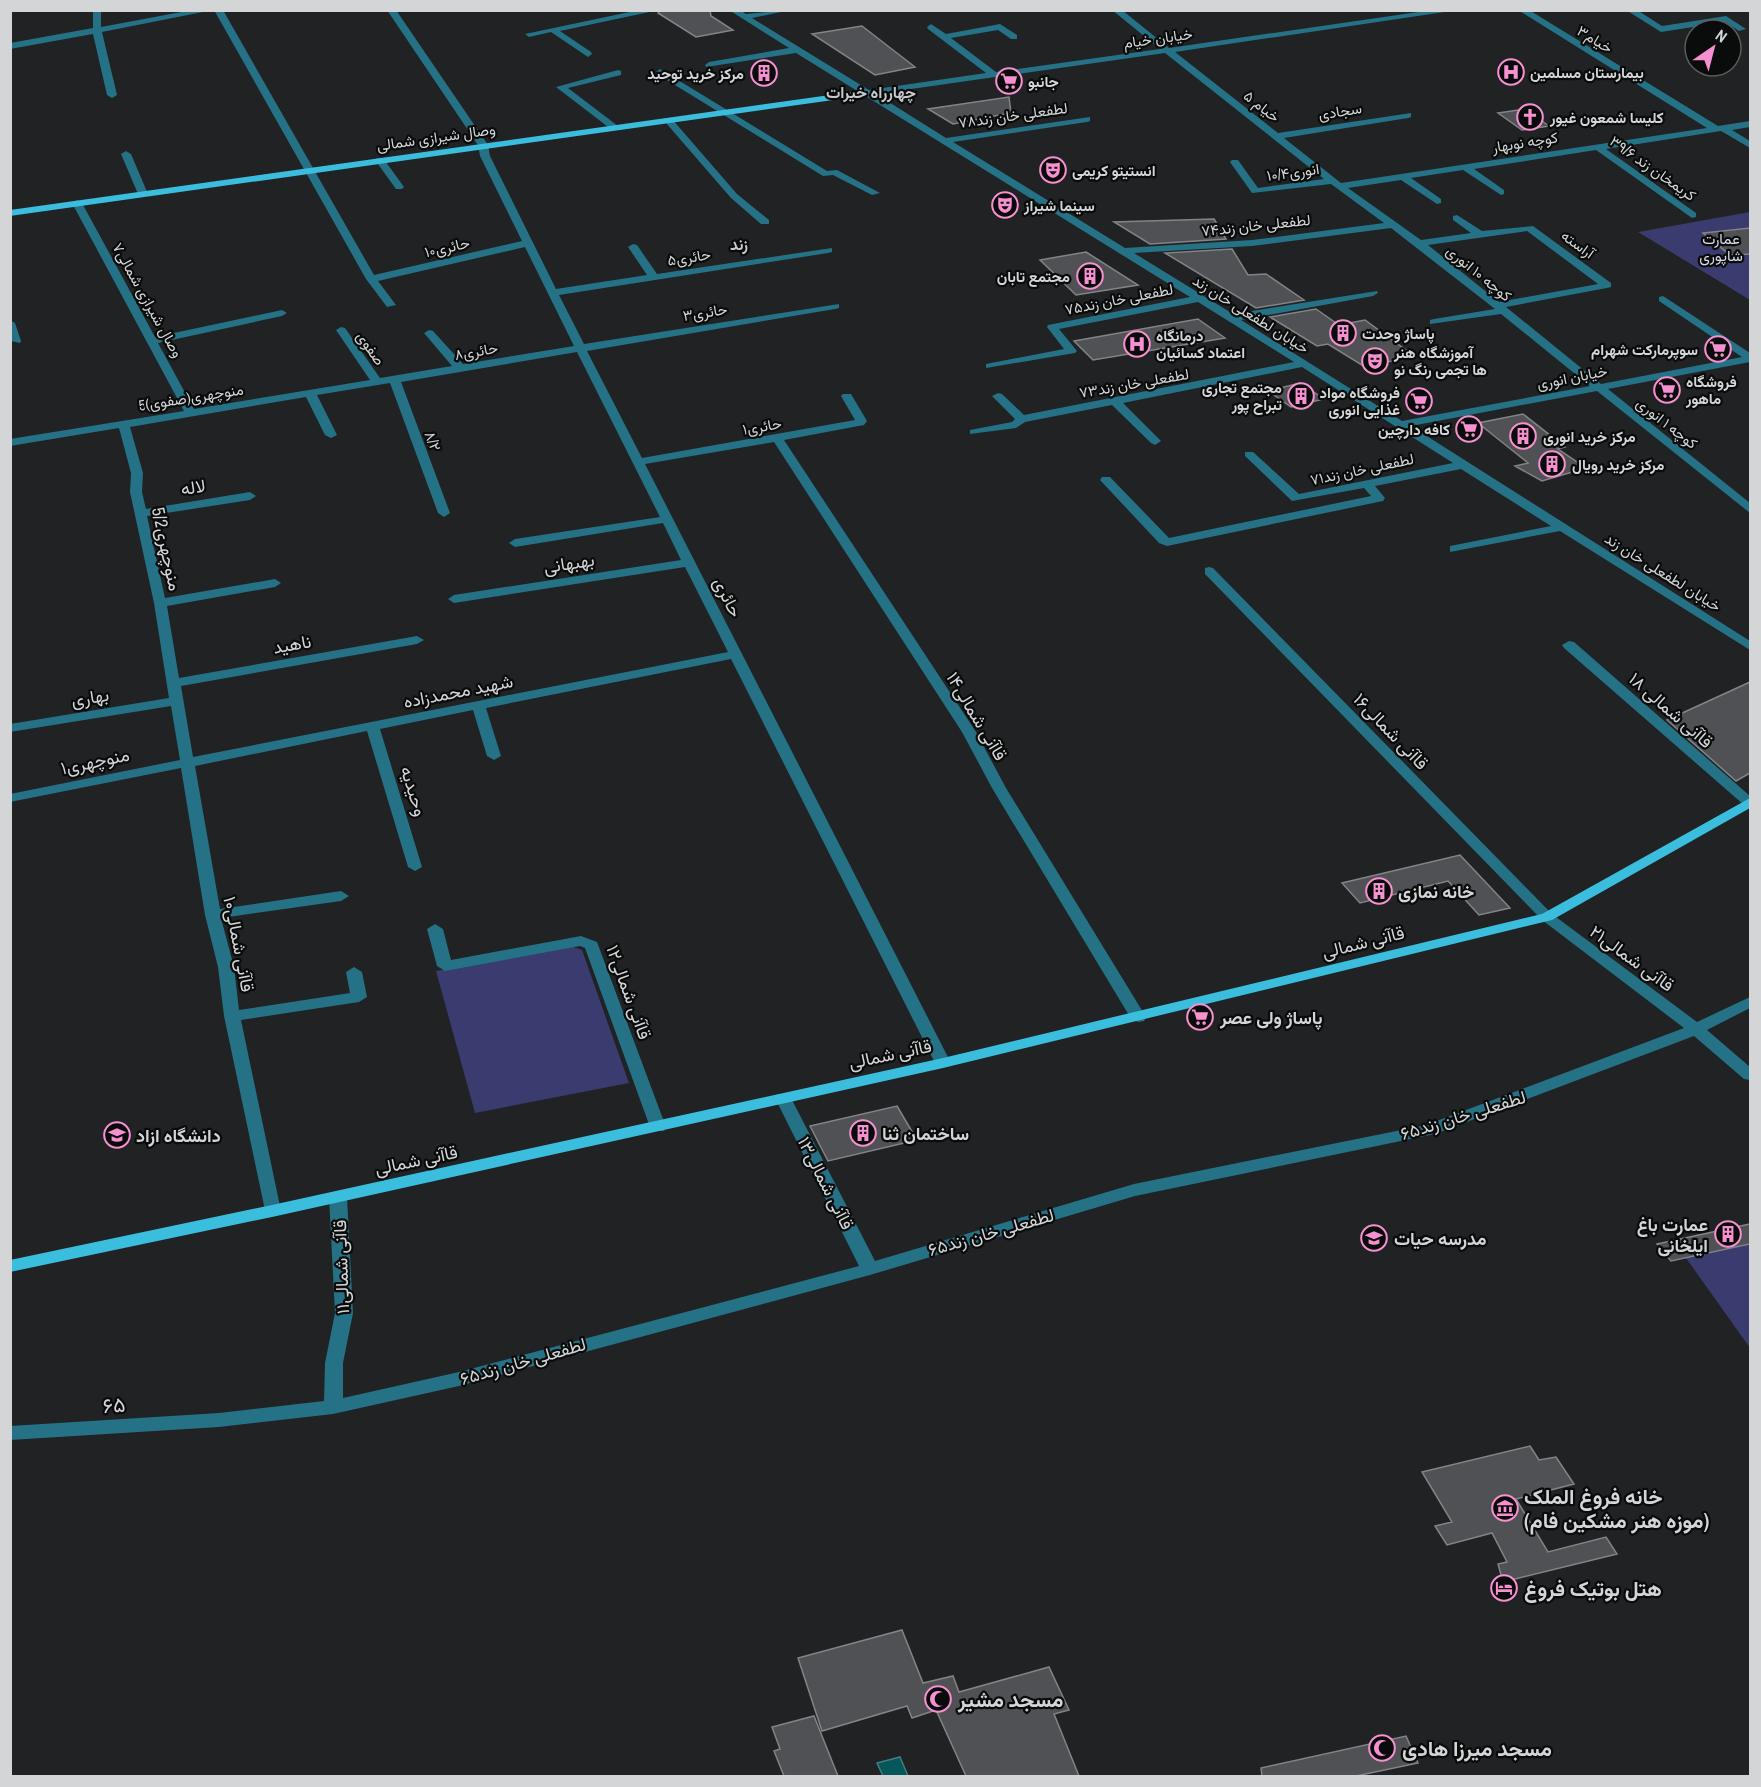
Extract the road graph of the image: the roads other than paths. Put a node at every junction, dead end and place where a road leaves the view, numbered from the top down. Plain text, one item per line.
1 (97, 10) edge
2 (209, 10) edge
3 (218, 10) edge
4 (390, 10) edge
5 (654, 10) edge
6 (733, 10) edge
7 (786, 10) edge
8 (1116, 10) edge
9 (1454, 10) edge
10 (1522, 10) edge
11 (1630, 10) edge
12 (1414, 13) edge
13 (744, 17) junction
14 (1683, 26) edge
15 (931, 27) dead end
16 (97, 30) junction
17 (553, 30) junction
18 (530, 34) dead end
19 (944, 37) junction
20 (1014, 37) dead end
21 (10, 46) edge
22 (795, 50) junction
23 (1167, 51) junction
24 (588, 54) dead end
25 (709, 65) dead end
26 (660, 72) dead end
27 (618, 73) dead end
28 (993, 74) junction
29 (866, 93) junction
30 (112, 95) dead end
31 (726, 112) junction
32 (1408, 115) dead end
33 (1087, 120) dead end
34 (669, 121) junction
35 (1750, 124) edge
36 (615, 128) junction
37 (1719, 128) junction
38 (1276, 136) junction
39 (943, 141) junction
40 (1750, 145) edge
41 (483, 146) junction
42 (1596, 146) junction
43 (126, 154) dead end
44 (380, 160) junction
45 (1235, 162) dead end
46 (1465, 167) junction
47 (309, 170) junction
48 (1402, 176) junction
49 (1337, 183) junction
50 (399, 187) dead end
51 (1501, 192) dead end
52 (875, 193) dead end
53 (143, 194) junction
54 (1437, 201) dead end
55 (77, 203) junction
56 (10, 213) edge
57 (1692, 215) dead end
58 (1457, 218) dead end
59 (765, 222) dead end
60 (1391, 225) junction
61 (1479, 234) junction
62 (528, 243) junction
63 (1419, 243) junction
64 (633, 247) dead end
65 (828, 250) dead end
66 (1124, 251) junction
67 (654, 278) junction
68 (371, 279) junction
69 (554, 293) junction
70 (1373, 293) dead end
71 (1199, 299) junction
72 (1663, 299) dead end
73 (391, 305) dead end
74 (835, 306) dead end
75 (1499, 308) junction
76 (282, 313) dead end
77 (1231, 318) junction
78 (1434, 322) dead end
79 (10, 323) edge
80 (341, 330) dead end
81 (429, 333) dead end
82 (153, 340) junction
83 (16, 341) dead end
84 (580, 348) junction
85 (1750, 358) edge
86 (1302, 364) junction
87 (990, 366) dead end
88 (461, 369) junction
89 (394, 379) junction
90 (377, 382) junction
91 (1597, 387) junction
92 (310, 393) junction
93 (847, 396) dead end
94 (998, 396) dead end
95 (1114, 401) junction
96 (190, 412) junction
97 (1021, 419) junction
98 (123, 423) junction
99 (1400, 425) junction
100 (974, 432) dead end
101 (331, 435) dead end
102 (778, 439) junction
103 (1155, 441) dead end
104 (10, 443) edge
105 (1249, 454) dead end
106 (638, 462) junction
107 (1462, 465) junction
108 (1107, 480) dead end
109 (1366, 483) junction
110 (250, 496) dead end
111 (1750, 509) edge
112 (141, 513) junction
113 (444, 513) dead end
114 (668, 519) junction
115 (1564, 527) junction
116 (515, 543) dead end
117 (1454, 549) dead end
118 (690, 562) junction
119 (1209, 571) dead end
120 (275, 583) dead end
121 (454, 599) dead end
122 (160, 603) junction
123 (417, 640) dead end
124 (1569, 645) dead end
125 (1750, 646) edge
126 (737, 654) junction
127 (174, 683) junction
128 (176, 701) junction
129 (478, 705) junction
130 (374, 727) junction
131 (10, 728) edge
132 (494, 756) dead end
133 (187, 762) junction
134 (10, 798) edge
135 (1750, 802) edge
136 (415, 867) dead end
137 (341, 896) dead end
138 (213, 915) junction
139 (1546, 917) junction
140 (435, 929) dead end
141 (354, 972) dead end
142 (1750, 1002) edge
143 (232, 1016) junction
144 (1138, 1017) junction
145 (1696, 1029) junction
146 (943, 1063) junction
147 (1750, 1075) edge
148 (783, 1098) junction
149 (658, 1127) junction
150 (338, 1197) junction
151 (272, 1211) junction
152 (10, 1266) edge
153 (870, 1269) junction
154 (333, 1407) junction
155 (219, 1420) joint
156 (10, 1433) edge

1 - 16 street
2 - 16 street
3 - 47 street
4 - 41 street, حائری
5 - 17 street
6 - 13 street, خیابان لطفعلی خان زند
7 - 13 street
8 - 23 street, ۵ خیام
9 - 12 street, خیابان خیام
10 - 37 street, خیام۳
11 - 14 street
12 - 23 street, خیابان خیام
13 - 22 street, خیابان لطفعلی خان زند
15 - 19 street
16 - 21 street
16 - 30 street
17 - 18 street
17 - 24 street
19 - 20 street
19 - 28 street
22 - 25 street
22 - 29 street, خیابان لطفعلی خان زند
23 - 28 street, خیابان خیام
23 - 38 street, ۵ خیام
26 - 31 street
27 - 36 street
28 - 29 street, خیابان خیام
29 - 31 main road, وصال شیرازی شمالی
29 - 39 street, خیابان لطفعلی خان زند
31 - 34 main road, وصال شیرازی شمالی
31 - 52 street
32 - 38 street, سجادی
33 - 39 street, لطفعلی خان زند۷۸
34 - 36 main road, وصال شیرازی شمالی
34 - 59 street
35 - 37 street, کوچه نوبهار
36 - 41 main road, وصال شیرازی شمالی
37 - 40 street, خیام۳
37 - 42 street, کوچه نوبهار
38 - 49 street, ۵ خیام
39 - 66 street, خیابان لطفعلی خان زند
41 - 44 main road, وصال شیرازی شمالی
41 - 62 street, حائری
42 - 46 street, کوچه نوبهار
42 - 57 street, کریمخان زند ۳۹/۶
43 - 53 street
44 - 47 main road, وصال شیرازی شمالی
44 - 50 street
45 - 49 street, انوری۱۰/۴
46 - 48 street, کوچه نوبهار
46 - 51 street
47 - 53 main road, وصال شیرازی شمالی
47 - 68 street
48 - 49 street, کوچه نوبهار
48 - 54 street
49 - 60 street, کوچه ۱۰ انوری
53 - 55 main road, وصال شیرازی شمالی
55 - 56 main road, وصال شیرازی شمالی
55 - 82 street, وصال شیرازی شمالی۷
58 - 61 street
60 - 63 street, کوچه ۱۰ انوری
60 - 66 street, لطفعلی خان زند۷۴
61 - 63 street, آراسته
61 - 75 street, آراسته
62 - 68 street, حائری۱۰
62 - 69 street, حائری
63 - 75 street, کوچه ۱۰ انوری
64 - 67 street
65 - 67 street, حائری۵
66 - 71 street, خیابان لطفعلی خان زند
67 - 69 street, حائری۵
68 - 73 street
69 - 84 street, حائری
70 - 77 street
71 - 77 street, خیابان لطفعلی خان زند
71 - 87 street, لطفعلی خان زند۷۵
72 - 85 street
74 - 84 street, حائری۳
75 - 78 street
75 - 91 street, کوچه ۱۰ انوری
76 - 82 street
77 - 86 street, خیابان لطفعلی خان زند
79 - 83 street
80 - 90 street, صفوی
81 - 88 street
82 - 96 street, وصال شیرازی شمالی۷
84 - 88 street, حائری۸
84 - 106 street, حائری
85 - 91 street, خیابان انوری
86 - 95 street, لطفعلی خان زند۷۳
86 - 99 street, خیابان لطفعلی خان زند
88 - 89 street, حائری۸
89 - 90 street, حائری۸
89 - 113 street, ۸/۲
90 - 92 street, 5منوچهری(صفوی)
91 - 99 street, خیابان انوری
91 - 111 street, کوچه ۱ انوری
92 - 96 street, 5منوچهری(صفوی)
92 - 101 street
93 - 102 street, حائری۱
94 - 97 street
95 - 97 street, لطفعلی خان زند۷۳
95 - 103 street
96 - 98 street, 5منوچهری(صفوی)
97 - 100 street, لطفعلی خان زند۷۳
98 - 104 street, 5منوچهری(صفوی)
98 - 112 street, 5/2منوچهری
99 - 107 street, خیابان لطفعلی خان زند
102 - 106 street, حائری۱
102 - 144 street, قاآنی شمالی۱۴
105 - 109 street, لطفعلی خان زند۷۱
106 - 114 street, حائری
107 - 109 street, لطفعلی خان زند۷۱
107 - 115 street, خیابان لطفعلی خان زند
108 - 109 street
110 - 112 street, لاله
112 - 122 street, 5/2منوچهری
114 - 116 street
114 - 118 street, حائری
115 - 117 street
115 - 125 street, خیابان لطفعلی خان زند
118 - 121 street, بهبهانی
118 - 126 street, حائری
119 - 139 street, قاآنی شمالی۱۶
120 - 122 street
122 - 127 street, 5/2منوچهری
123 - 127 street, ناهید
124 - 135 street, ۱۸ قاآنی شمالی
126 - 129 street, شهید محمدزاده
126 - 146 street, حائری
127 - 128 street, قاآنی شمالی۱۰
128 - 131 street, بهاری
128 - 133 street, قاآنی شمالی۱۰
129 - 130 street, شهید محمدزاده
129 - 132 street
130 - 133 street, شهید محمدزاده
130 - 136 street, وحیدیه
133 - 134 street, منوچهری۱
133 - 138 street, قاآنی شمالی۱۰
135 - 139 main road, قاآنی شمالی
137 - 138 street
138 - 143 street, قاآنی شمالی۱۰
139 - 144 main road, قاآنی شمالی
139 - 145 street, قاآنی شمالی۲۱
140 - 149 street, قاآنی شمالی۱۲
141 - 143 street
142 - 145 street, لطفعلی خان زند۶۵
143 - 151 street, قاآنی شمالی۱۰
144 - 146 main road, قاآنی شمالی
145 - 147 street, قاآنی شمالی۲۱
145 - 153 street, لطفعلی خان زند۶۵
146 - 148 main road, قاآنی شمالی
148 - 149 main road, قاآنی شمالی
148 - 153 street, قاآنی شمالی۱۳
149 - 150 main road, قاآنی شمالی
150 - 151 main road, قاآنی شمالی
150 - 154 street, قاآنی شمالی۱۱
151 - 152 main road, قاآنی شمالی
153 - 154 street, لطفعلی خان زند۶۵
154 - 155 street, لطفعلی خان زند۶۵
155 - 156 street, ۶۵

